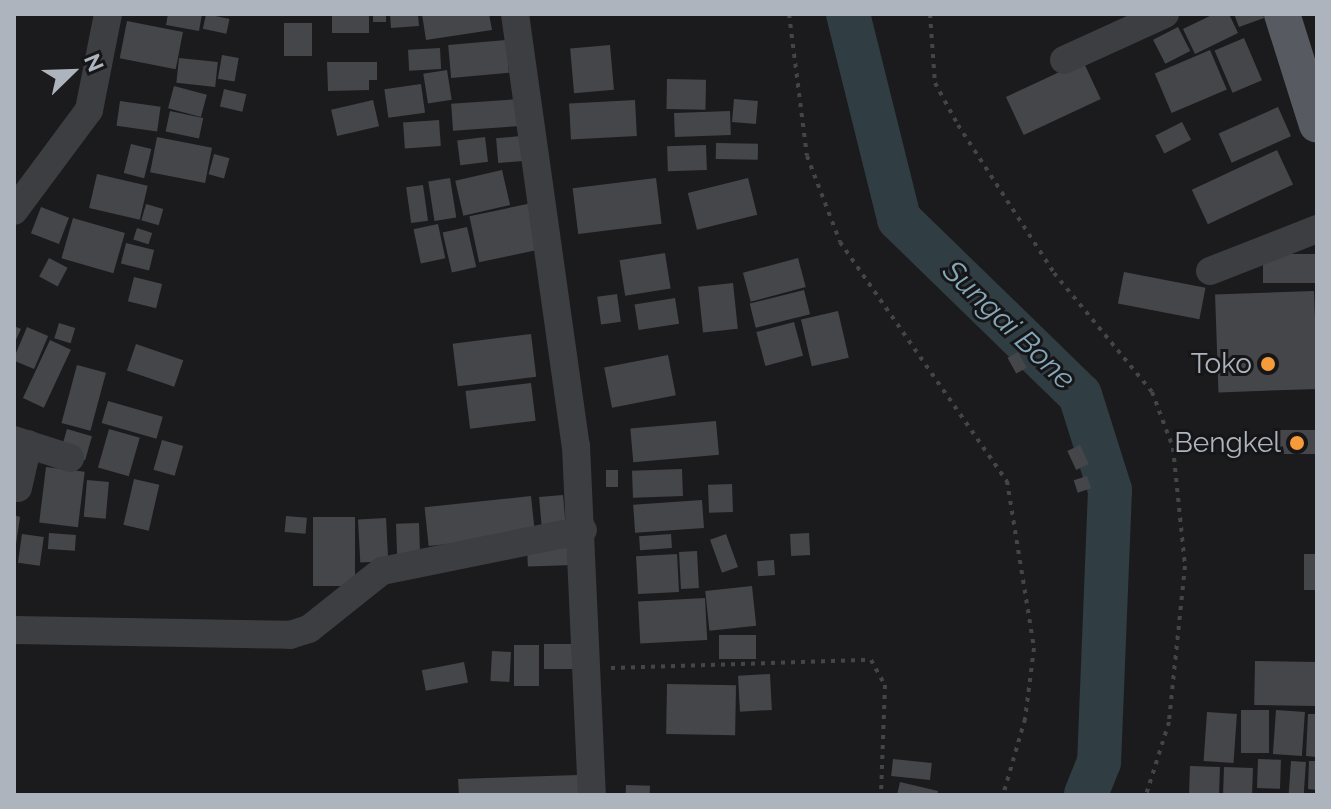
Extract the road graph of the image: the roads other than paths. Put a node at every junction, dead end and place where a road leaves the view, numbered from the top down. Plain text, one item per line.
1 (108, 14) edge
2 (515, 14) edge
3 (1165, 14) edge
4 (1282, 14) edge
5 (1064, 60) dead end
6 (1309, 67) edge
7 (1317, 125) edge
8 (14, 211) edge
9 (1317, 229) edge
10 (1210, 271) dead end
11 (21, 442) edge
12 (70, 458) dead end
13 (18, 488) dead end
14 (583, 530) junction
15 (14, 630) edge
16 (592, 795) edge

1 - 8 street
2 - 14 street
3 - 5 street
4 - 6 main road
6 - 7 main road
9 - 10 street
11 - 12 street
11 - 13 street
14 - 15 street
14 - 16 street

